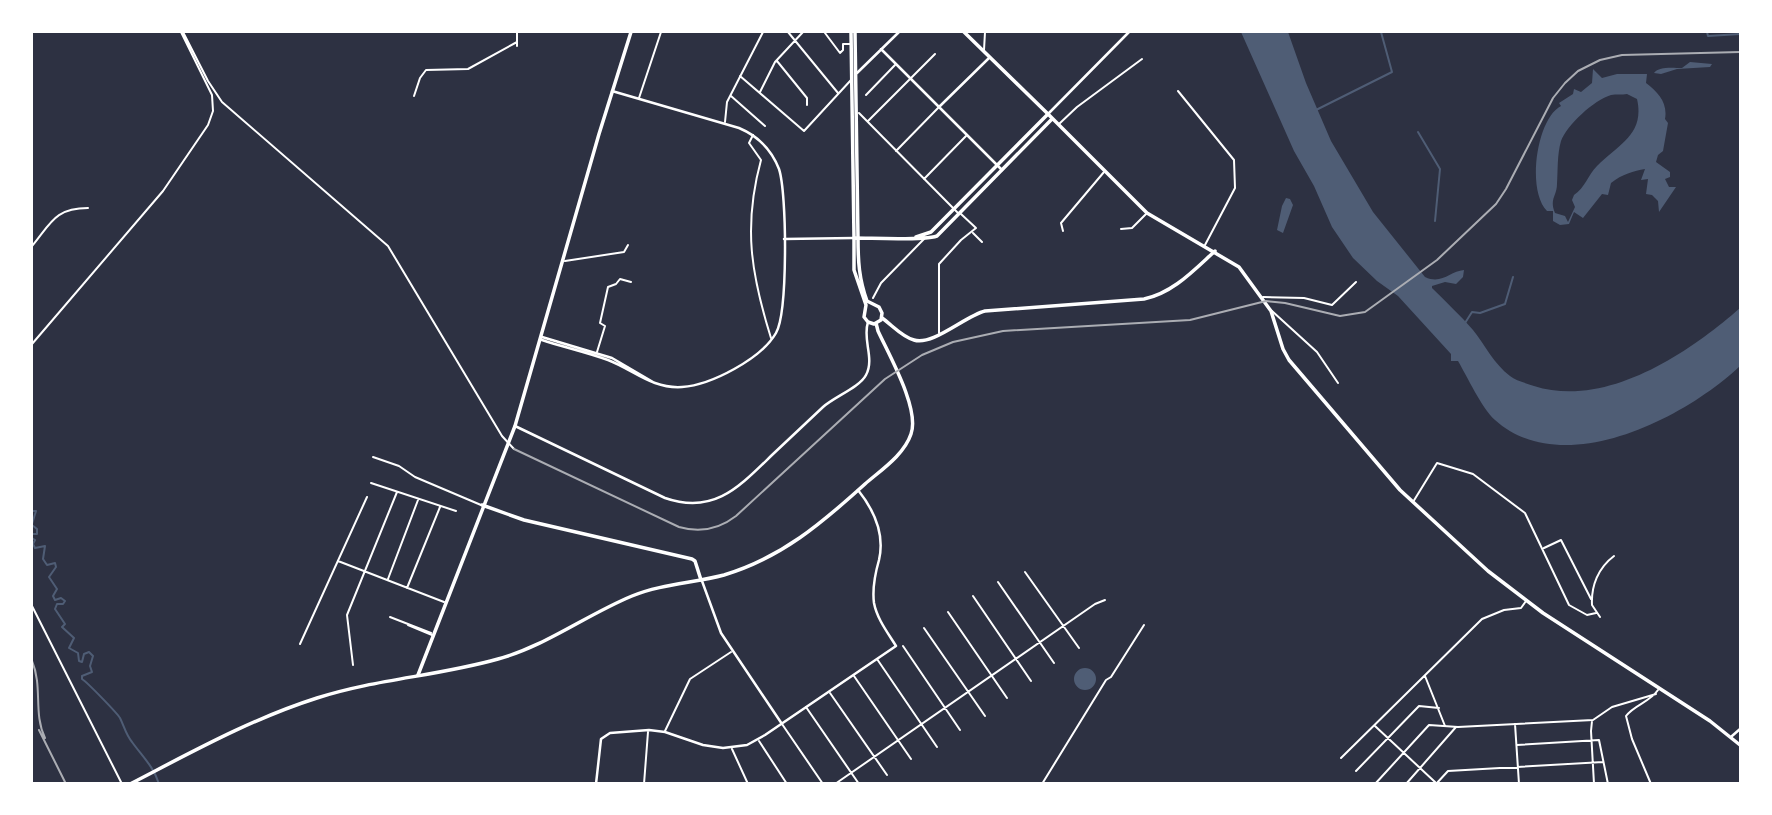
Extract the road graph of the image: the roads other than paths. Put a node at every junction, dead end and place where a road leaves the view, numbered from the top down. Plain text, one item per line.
1 (182, 32) edge
2 (517, 32) edge
3 (631, 32) edge
4 (661, 32) edge
5 (763, 32) edge
6 (788, 32) edge
7 (803, 32) edge
8 (853, 32) edge
9 (899, 32) edge
10 (964, 32) edge
11 (985, 32) edge
12 (1129, 32) edge
13 (825, 33) dead end
14 (795, 40) junction
15 (517, 42) junction
16 (851, 44) junction
17 (517, 46) dead end
18 (881, 49) junction
19 (984, 51) junction
20 (840, 52) junction
21 (935, 54) dead end
22 (844, 57) dead end
23 (990, 57) junction
24 (1142, 59) dead end
25 (777, 61) junction
26 (896, 64) junction
27 (855, 74) junction
28 (740, 76) junction
29 (910, 79) junction
30 (851, 80) junction
31 (612, 91) junction
32 (1178, 91) dead end
33 (759, 93) junction
34 (839, 94) junction
35 (730, 95) junction
36 (866, 95) dead end
37 (414, 96) dead end
38 (639, 99) junction
39 (807, 105) dead end
40 (939, 107) junction
41 (856, 110) junction
42 (1048, 114) junction
43 (1052, 119) junction
44 (867, 121) junction
45 (725, 123) junction
46 (1058, 125) junction
47 (765, 126) dead end
48 (753, 135) junction
49 (967, 135) junction
50 (895, 152) junction
51 (997, 165) junction
52 (1002, 170) junction
53 (1104, 171) junction
54 (923, 180) junction
55 (88, 208) dead end
56 (953, 209) junction
57 (959, 213) junction
58 (1147, 213) junction
59 (1121, 229) dead end
60 (1063, 231) dead end
61 (972, 232) junction
62 (916, 237) junction
63 (855, 238) junction
64 (925, 238) junction
65 (784, 239) junction
66 (982, 242) dead end
67 (32, 246) edge
68 (628, 246) dead end
69 (1205, 246) junction
70 (1215, 251) junction
71 (564, 261) junction
72 (631, 282) dead end
73 (1356, 282) dead end
74 (1262, 297) junction
75 (873, 299) dead end
76 (872, 305) junction
77 (865, 311) junction
78 (1271, 311) junction
79 (882, 318) junction
80 (869, 323) junction
81 (876, 323) junction
82 (939, 334) junction
83 (542, 338) junction
84 (772, 339) junction
85 (32, 344) edge
86 (596, 355) junction
87 (1338, 383) dead end
88 (515, 426) junction
89 (508, 445) junction
90 (514, 449) dead end
91 (373, 457) dead end
92 (372, 483) dead end
93 (858, 490) junction
94 (397, 492) junction
95 (367, 497) dead end
96 (419, 499) junction
97 (1412, 503) junction
98 (482, 505) junction
99 (440, 506) junction
100 (456, 511) dead end
101 (1543, 548) junction
102 (1614, 556) dead end
103 (338, 561) junction
104 (364, 571) junction
105 (1025, 572) dead end
106 (387, 580) junction
107 (701, 580) junction
108 (998, 582) dead end
109 (407, 588) junction
110 (973, 596) dead end
111 (1591, 599) junction
112 (1105, 600) dead end
113 (1526, 601) junction
114 (444, 603) junction
115 (32, 606) edge
116 (948, 612) dead end
117 (1596, 612) junction
118 (390, 617) dead end
119 (1600, 617) dead end
120 (1144, 625) dead end
121 (1064, 627) junction
122 (924, 628) dead end
123 (432, 634) junction
124 (300, 644) dead end
125 (1040, 644) junction
126 (903, 646) dead end
127 (1079, 648) dead end
128 (732, 651) junction
129 (1016, 660) junction
130 (879, 661) junction
131 (1054, 663) dead end
132 (353, 665) dead end
133 (418, 674) junction
134 (1424, 675) junction
135 (992, 676) junction
136 (855, 677) junction
137 (1031, 681) dead end
138 (1659, 688) junction
139 (969, 692) junction
140 (831, 694) junction
141 (1656, 694) junction
142 (1007, 698) dead end
143 (1438, 708) junction
144 (808, 709) junction
145 (945, 709) junction
146 (985, 716) dead end
147 (1592, 720) junction
148 (1515, 723) junction
149 (922, 725) junction
150 (1375, 725) junction
151 (783, 726) junction
152 (1446, 727) junction
153 (1456, 727) junction
154 (1741, 729) edge
155 (649, 730) junction
156 (960, 730) dead end
157 (665, 732) junction
158 (1732, 736) junction
159 (1387, 738) junction
160 (758, 740) junction
161 (898, 741) junction
162 (1591, 741) junction
163 (1517, 745) junction
164 (1741, 745) edge
165 (937, 747) dead end
166 (732, 748) junction
167 (1404, 753) junction
168 (874, 757) junction
169 (1341, 758) dead end
170 (911, 759) dead end
171 (1603, 762) junction
172 (1593, 763) junction
173 (1420, 768) junction
174 (1518, 768) junction
175 (1356, 771) dead end
176 (851, 773) junction
177 (887, 775) dead end
178 (122, 783) edge
179 (130, 783) edge
180 (596, 783) edge
181 (644, 783) edge
182 (748, 783) edge
183 (787, 783) edge
184 (823, 783) edge
185 (835, 783) edge
186 (859, 783) edge
187 (1042, 783) edge
188 (1375, 783) edge
189 (1406, 783) edge
190 (1437, 783) edge
191 (1519, 783) edge
192 (1594, 783) edge
193 (1608, 783) edge
194 (1651, 783) edge

1 - 85 street
1 - 89 street
2 - 15 street
3 - 31 main road
4 - 38 street
5 - 28 street
6 - 14 street
7 - 14 street
8 - 16 main road
8 - 27 main road
9 - 18 street
10 - 19 main road
11 - 19 street
12 - 42 street
13 - 20 street
14 - 25 street
14 - 34 street
15 - 17 street
15 - 37 street
16 - 20 street
16 - 30 main road
18 - 26 street
18 - 27 street
19 - 23 main road
20 - 22 street
21 - 29 street
23 - 40 street
23 - 42 main road
24 - 46 street
25 - 33 street
25 - 39 street
26 - 29 street
26 - 36 street
27 - 30 street
27 - 41 main road
28 - 33 street
28 - 35 street
29 - 40 street
29 - 44 street
30 - 34 street
30 - 63 main road
31 - 38 street
31 - 71 main road
32 - 69 street
33 - 34 street
35 - 45 street
35 - 47 street
38 - 45 street
40 - 49 street
40 - 50 street
41 - 44 street
41 - 63 main road
42 - 43 main road
42 - 51 main road
43 - 46 main road
43 - 52 main road
44 - 50 street
45 - 48 street
46 - 53 main road
48 - 65 street
48 - 84 street
49 - 51 street
49 - 54 street
50 - 54 street
51 - 52 street
51 - 56 main road
52 - 57 main road
53 - 58 main road
53 - 60 street
54 - 56 street
55 - 67 street
56 - 57 street
56 - 62 main road
57 - 61 street
57 - 64 main road
58 - 59 street
58 - 69 main road
61 - 66 street
61 - 82 street
62 - 63 main road
62 - 64 main road
63 - 65 street
63 - 76 main road
63 - 77 main road
64 - 75 street
65 - 84 street
68 - 71 street
69 - 70 main road
70 - 74 main road
70 - 82 main road
71 - 83 main road
72 - 86 street
73 - 74 street
74 - 78 main road
76 - 77 main road
76 - 79 main road
77 - 80 main road
78 - 87 street
78 - 97 main road
79 - 81 main road
79 - 82 main road
80 - 81 main road
80 - 88 street
81 - 93 main road
83 - 86 street
83 - 88 main road
84 - 86 street
88 - 89 main road
89 - 90 street
89 - 98 main road
91 - 98 street
92 - 94 street
93 - 107 main road
93 - 130 street
94 - 96 street
94 - 104 street
95 - 103 street
96 - 99 street
96 - 106 street
97 - 101 street
97 - 113 main road
98 - 107 main road
98 - 114 main road
99 - 100 street
99 - 109 street
101 - 111 street
101 - 117 street
102 - 111 street
103 - 104 street
103 - 124 street
104 - 106 street
104 - 132 street
105 - 121 street
106 - 109 street
107 - 128 street
107 - 133 main road
108 - 125 street
109 - 114 street
110 - 129 street
111 - 117 street
112 - 121 street
113 - 134 street
113 - 138 main road
114 - 123 main road
115 - 178 street
116 - 135 street
117 - 119 street
118 - 123 street
120 - 187 street
121 - 125 street
121 - 127 street
122 - 139 street
123 - 133 main road
125 - 129 street
125 - 131 street
126 - 145 street
128 - 151 street
128 - 157 street
129 - 135 street
129 - 137 street
130 - 136 street
130 - 149 street
133 - 179 main road
134 - 143 street
134 - 150 street
135 - 139 street
135 - 142 street
136 - 140 street
136 - 161 street
138 - 141 street
138 - 158 main road
139 - 145 street
139 - 146 street
140 - 144 street
140 - 168 street
141 - 147 street
141 - 194 street
143 - 152 street
143 - 159 street
144 - 151 street
144 - 176 street
145 - 149 street
145 - 156 street
147 - 148 street
147 - 162 street
148 - 153 street
148 - 163 street
149 - 161 street
149 - 165 street
150 - 159 street
150 - 169 street
151 - 160 street
151 - 184 street
152 - 153 street
152 - 167 street
153 - 173 street
154 - 158 street
155 - 157 street
155 - 180 street
155 - 181 street
157 - 166 street
158 - 164 main road
159 - 167 street
159 - 175 street
160 - 166 street
160 - 183 street
161 - 168 street
161 - 170 street
162 - 163 street
162 - 171 street
162 - 172 street
163 - 174 street
166 - 182 street
167 - 173 street
167 - 188 street
168 - 176 street
168 - 177 street
171 - 172 street
171 - 193 street
172 - 174 street
172 - 192 street
173 - 189 street
173 - 190 street
174 - 190 street
174 - 191 street
176 - 185 street
176 - 186 street

